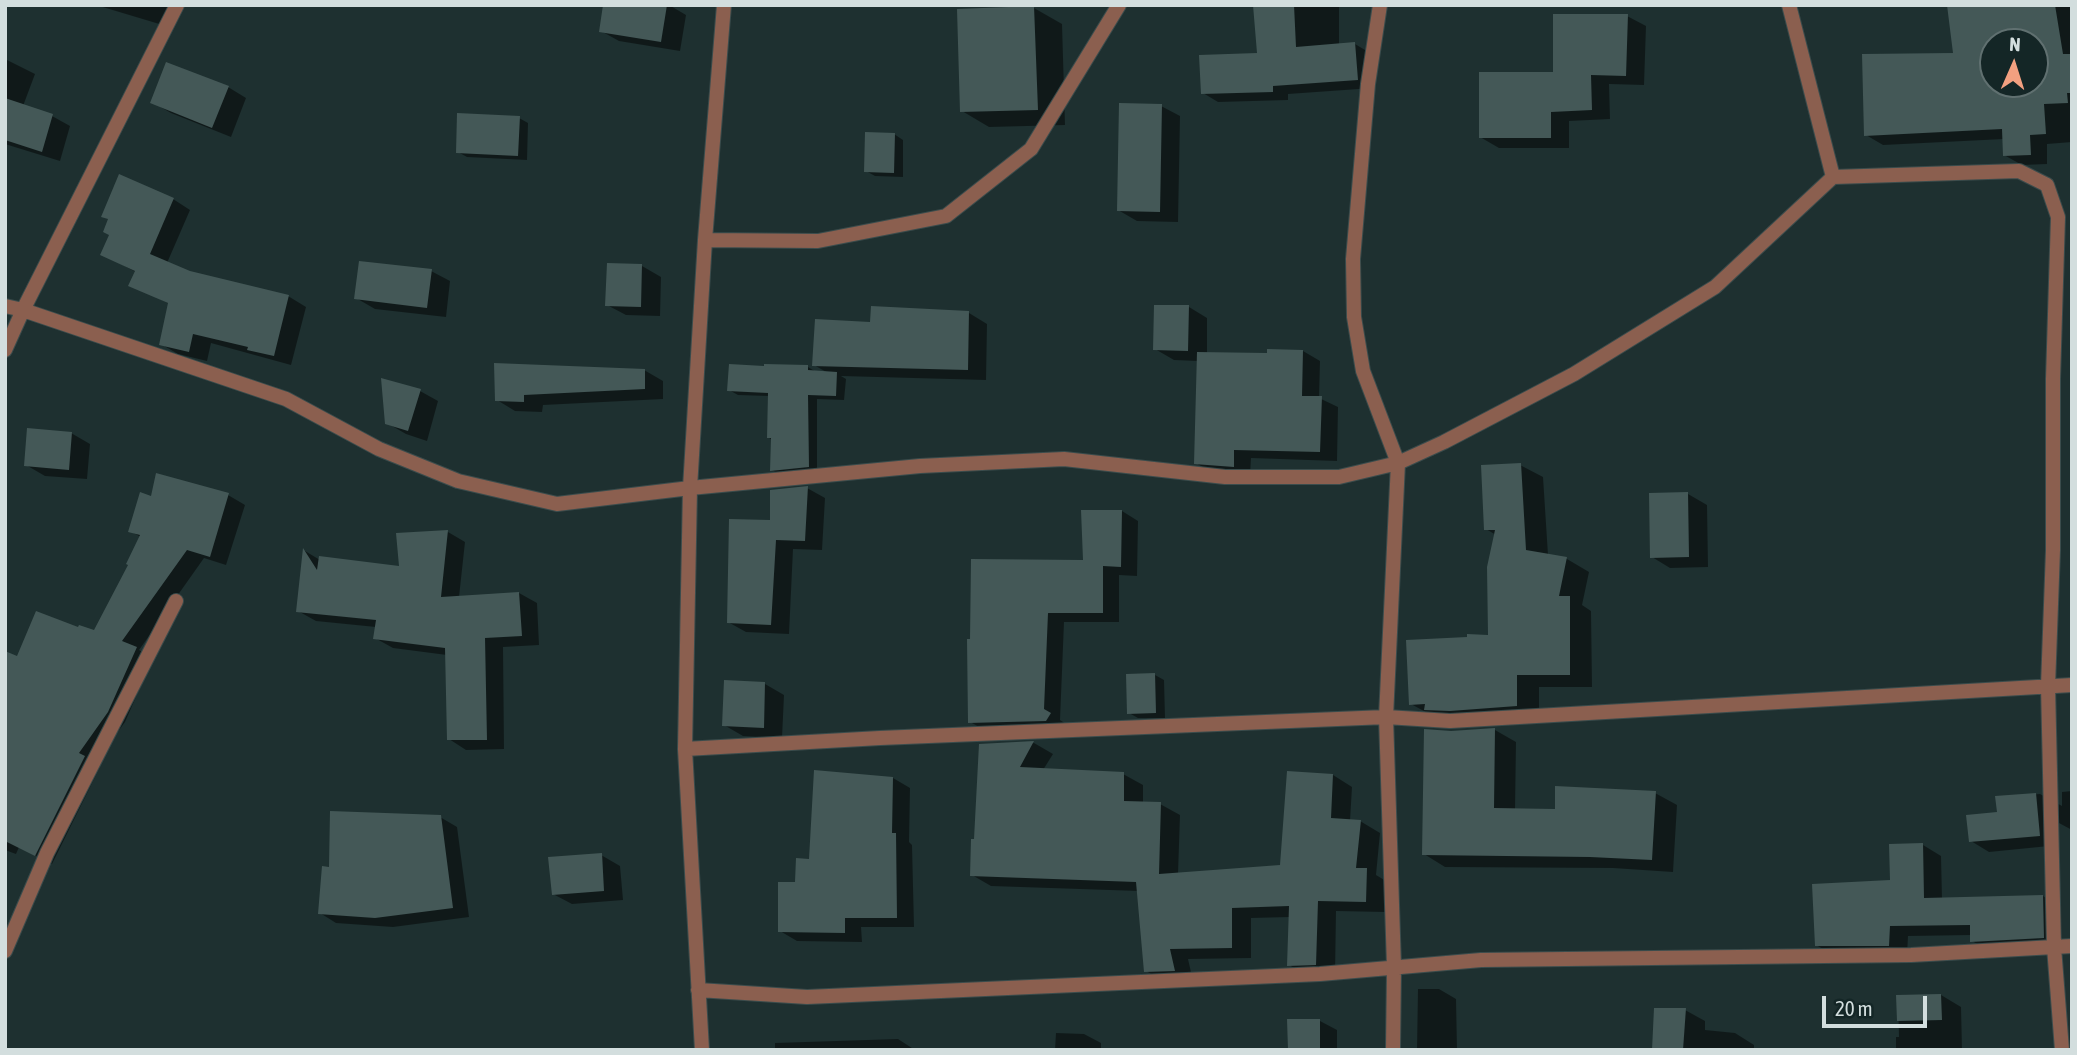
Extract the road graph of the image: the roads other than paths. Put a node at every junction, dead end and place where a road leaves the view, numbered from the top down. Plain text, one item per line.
1 (177, 5) edge
2 (724, 5) edge
3 (1119, 5) edge
4 (1380, 5) edge
5 (1788, 5) edge
6 (1833, 177) junction
7 (705, 240) junction
8 (5, 306) edge
9 (23, 310) junction
10 (5, 350) edge
11 (1398, 463) junction
12 (690, 488) junction
13 (176, 601) dead end
14 (2048, 685) junction
15 (2072, 685) edge
16 (1386, 717) junction
17 (685, 750) junction
18 (2072, 946) edge
19 (2054, 947) junction
20 (5, 951) edge
21 (1394, 967) junction
22 (698, 990) junction
23 (702, 1050) edge
24 (1393, 1050) edge
25 (2062, 1050) edge

1 - 9 street
2 - 7 street
3 - 7 street
4 - 11 street
5 - 6 street
6 - 11 street
6 - 14 street
7 - 12 street
8 - 9 street
9 - 10 street
9 - 12 street
11 - 12 street
11 - 16 street
12 - 17 street
13 - 20 street
14 - 15 street
14 - 16 street
14 - 19 street
16 - 17 street
16 - 21 street
17 - 22 street
18 - 19 street
19 - 21 street
19 - 25 street
21 - 22 street
21 - 24 street
22 - 23 street

